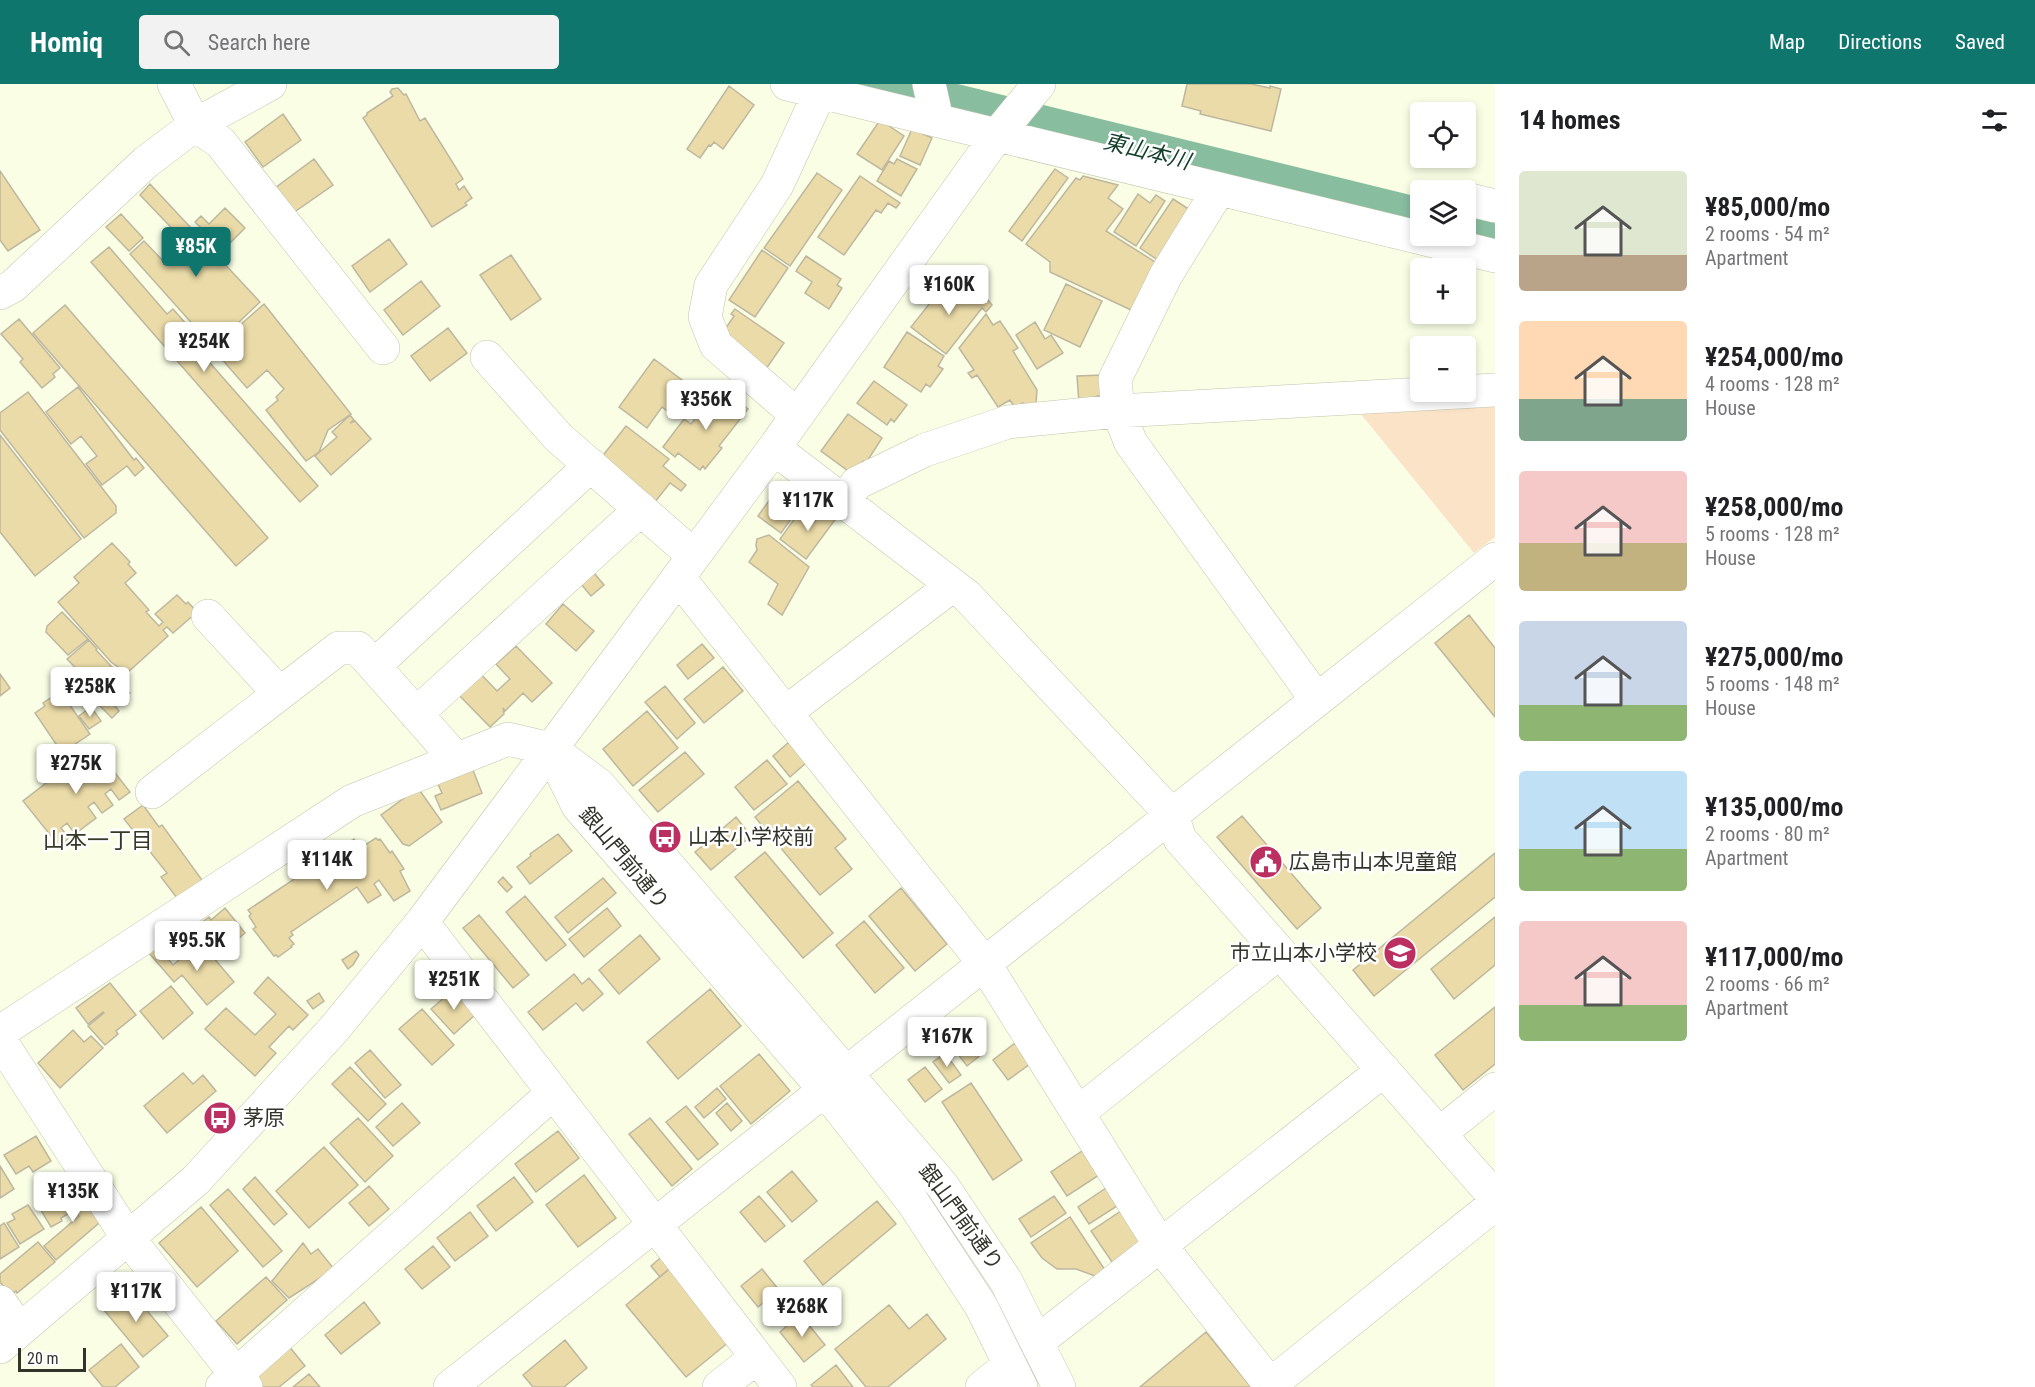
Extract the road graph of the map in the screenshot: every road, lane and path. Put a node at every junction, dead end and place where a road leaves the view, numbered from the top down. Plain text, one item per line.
1 (174, 84) edge
2 (270, 84) edge
3 (787, 84) edge
4 (930, 84) edge
5 (1033, 91) edge
6 (820, 92) junction
7 (937, 120) junction
8 (195, 125) junction
9 (1000, 131) junction
10 (1219, 189) junction
11 (1476, 201) edge
12 (1495, 206) edge
13 (1495, 256) edge
14 (0, 294) edge
15 (383, 348) dead end
16 (487, 357) dead end
17 (1495, 390) edge
18 (1118, 411) junction
19 (797, 415) junction
20 (774, 448) junction
21 (591, 465) junction
22 (843, 501) junction
23 (641, 509) junction
24 (686, 567) junction
25 (1492, 567) edge
26 (953, 585) junction
27 (208, 616) dead end
28 (374, 666) junction
29 (279, 693) junction
30 (1317, 700) junction
31 (786, 713) junction
32 (416, 714) junction
33 (550, 750) junction
34 (456, 759) junction
35 (152, 792) dead end
36 (1172, 815) junction
37 (422, 922) junction
38 (1280, 952) junction
39 (984, 963) junction
40 (0, 1032) edge
41 (0, 1040) edge
42 (1383, 1070) junction
43 (835, 1081) junction
44 (1495, 1089) edge
45 (553, 1093) junction
46 (1078, 1113) junction
47 (1439, 1134) junction
48 (1495, 1197) edge
49 (1495, 1204) edge
50 (654, 1225) junction
51 (128, 1238) junction
52 (1160, 1245) junction
53 (0, 1302) edge
54 (10, 1338) edge
55 (1037, 1342) junction
56 (757, 1357) junction
57 (1016, 1376) edge
58 (234, 1383) edge
59 (1271, 1386) edge
60 (450, 1387) edge
61 (719, 1387) edge
62 (780, 1387) edge
63 (982, 1387) edge
64 (1059, 1387) edge

1 - 8 street
2 - 8 street
3 - 6 street
4 - 7 street
5 - 9 street
6 - 7 street
6 - 19 street
7 - 9 street
8 - 14 street
8 - 15 street
9 - 10 street
9 - 19 street
10 - 13 street
10 - 18 street
11 - 12 street
16 - 21 street
17 - 18 street
18 - 22 street
18 - 30 street
19 - 20 street
20 - 22 street
20 - 24 street
21 - 23 street
21 - 28 street
22 - 26 street
23 - 24 street
23 - 32 street
24 - 31 street
24 - 33 street
25 - 30 street
26 - 31 street
26 - 36 street
27 - 29 street
28 - 29 street
28 - 32 street
29 - 35 street
30 - 36 street
31 - 39 street
32 - 34 street
33 - 34 street
33 - 37 street
33 - 43 street, 銀山門前通り
34 - 40 street
36 - 38 street
36 - 39 street
37 - 45 street
37 - 51 street
38 - 42 street
38 - 46 street
39 - 43 street
39 - 46 street
41 - 51 street
42 - 47 street
42 - 52 street
43 - 50 street
43 - 55 street, 銀山門前通り
43 - 57 street, 銀山門前通り
44 - 47 street
45 - 50 street
45 - 58 street
46 - 52 street
47 - 48 street
49 - 59 street
50 - 56 street
50 - 60 street
51 - 54 street
51 - 58 street
52 - 55 street
52 - 59 street
53 - 54 street
55 - 64 street, 銀山門前通り
56 - 61 street
56 - 62 street
57 - 63 street

